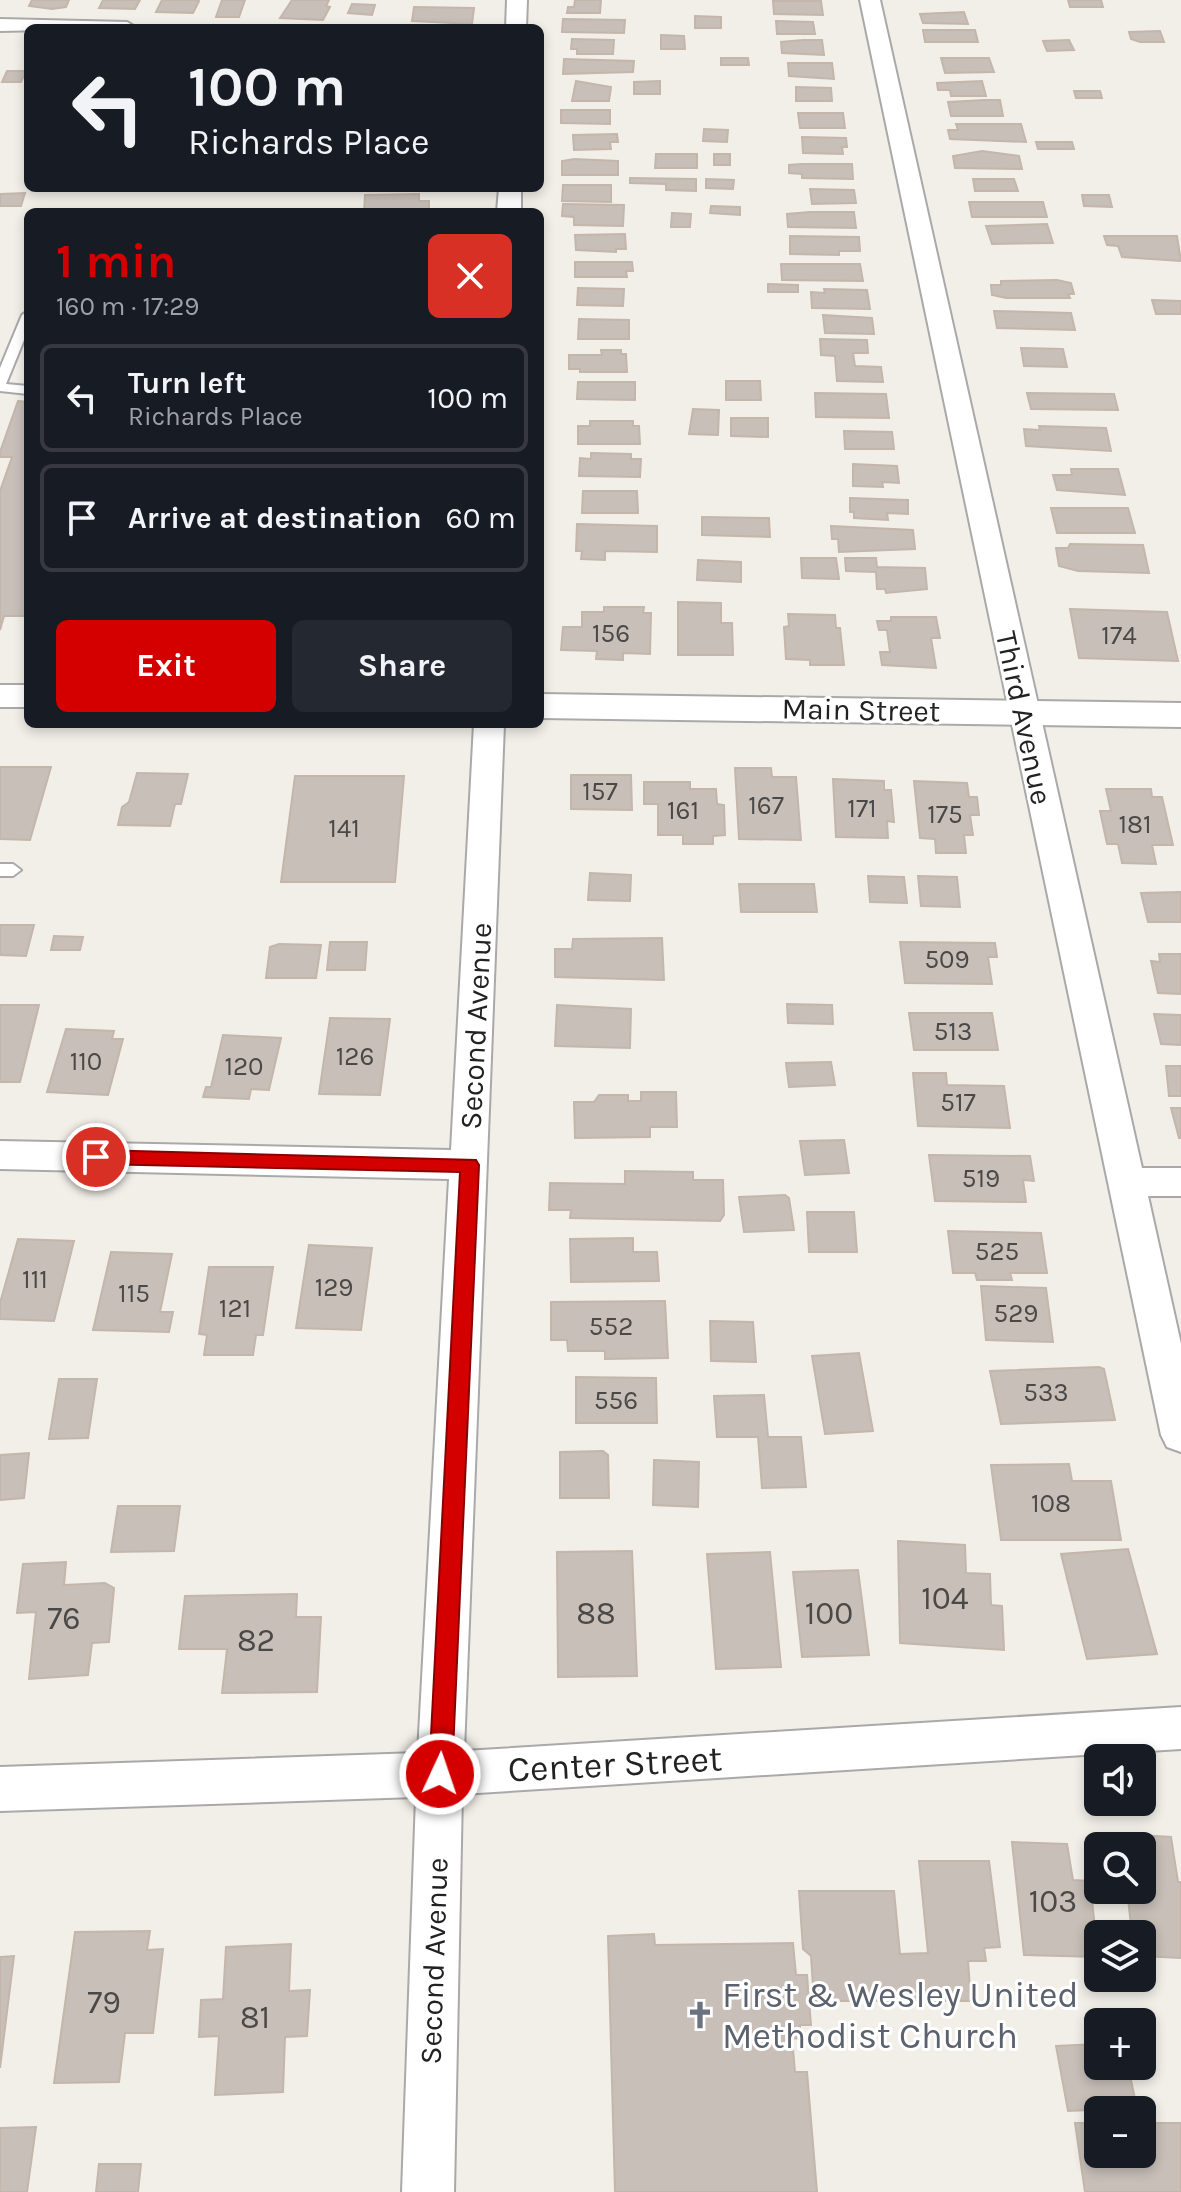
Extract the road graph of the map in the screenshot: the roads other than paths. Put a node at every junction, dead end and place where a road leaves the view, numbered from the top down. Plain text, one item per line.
1 (517, 0) edge
2 (870, 0) edge
3 (516, 24) edge
4 (0, 25) edge
5 (24, 26) edge
6 (24, 325) edge
7 (0, 385) edge
8 (24, 389) edge
9 (0, 696) edge
10 (24, 696) edge
11 (544, 706) edge
12 (1022, 713) junction
13 (1181, 715) edge
14 (489, 728) edge
15 (0, 1155) edge
16 (470, 1165) junction
17 (1128, 1182) junction
18 (1181, 1182) edge
19 (1181, 1435) edge
20 (1181, 1728) edge
21 (440, 1774) junction
22 (0, 1789) edge
23 (428, 2192) edge

1 - 3 street
2 - 12 street, Third Avenue
4 - 5 street
6 - 7 lane
7 - 8 lane
9 - 10 street
11 - 12 street, Main Street
12 - 13 street, Main Street
12 - 17 street, Third Avenue
14 - 16 street, Second Avenue
15 - 16 street
16 - 21 street, Second Avenue
17 - 18 street
17 - 19 street, Third Avenue
20 - 21 street, Center Street
21 - 22 street, Center Street
21 - 23 street, Second Avenue

